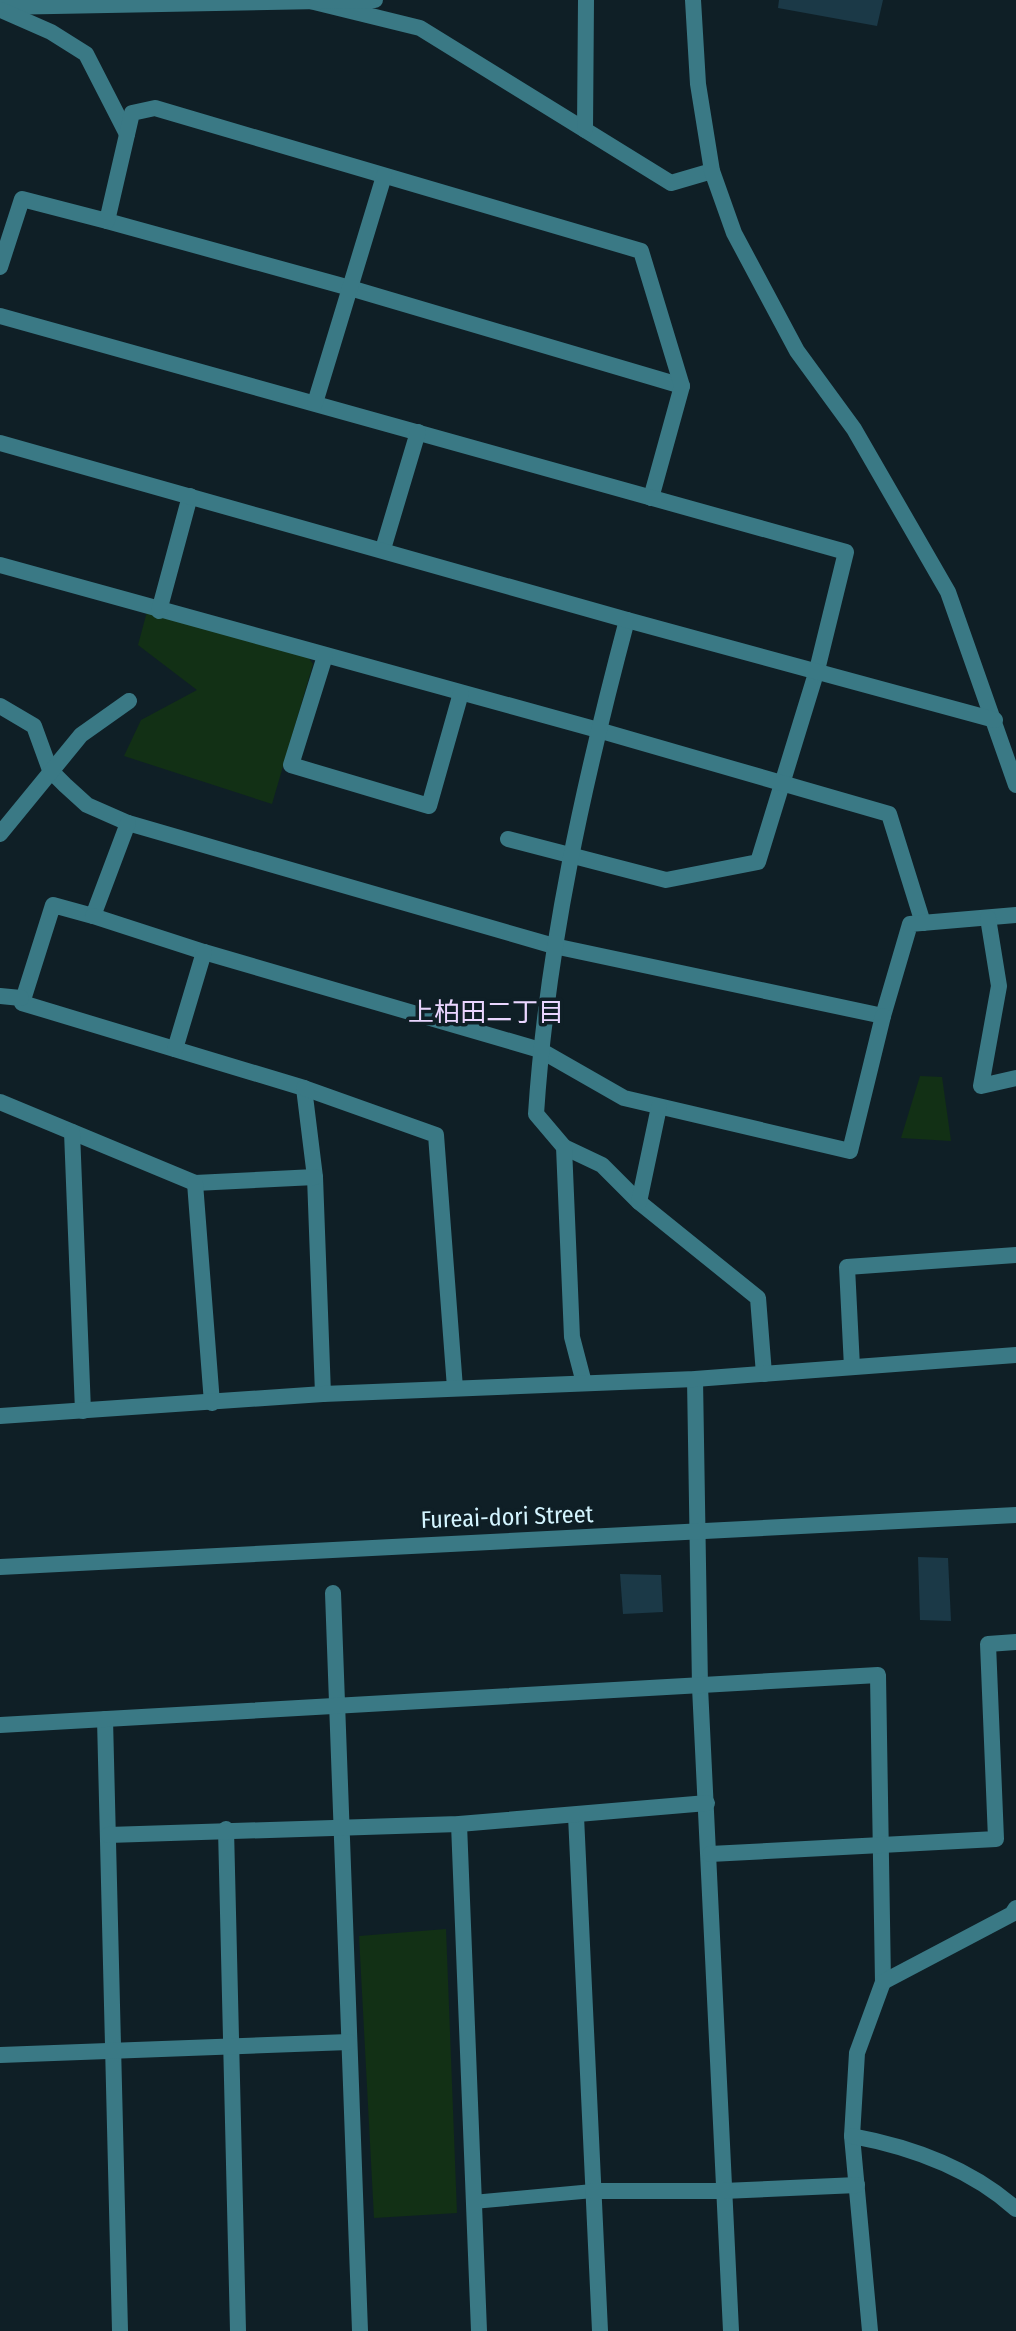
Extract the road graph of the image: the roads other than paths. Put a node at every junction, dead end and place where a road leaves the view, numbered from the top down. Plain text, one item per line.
1 (375, 0) edge
2 (586, 0) edge
3 (693, 0) edge
4 (306, 1) edge
5 (0, 8) edge
6 (585, 130) junction
7 (127, 134) junction
8 (712, 171) junction
9 (384, 176) junction
10 (107, 221) junction
11 (0, 267) edge
12 (350, 288) junction
13 (0, 316) edge
14 (682, 386) junction
15 (315, 403) junction
16 (418, 432) junction
17 (0, 443) edge
18 (190, 496) junction
19 (651, 498) junction
20 (383, 549) junction
21 (0, 565) edge
22 (159, 611) junction
23 (627, 620) junction
24 (325, 656) junction
25 (817, 670) junction
26 (461, 693) junction
27 (129, 701) dead end
28 (0, 706) edge
29 (995, 720) junction
30 (598, 730) junction
31 (50, 770) junction
32 (782, 783) junction
33 (1016, 785) edge
34 (128, 823) junction
35 (0, 834) edge
36 (508, 839) dead end
37 (572, 856) junction
38 (1016, 915) edge
39 (93, 916) junction
40 (988, 918) junction
41 (923, 923) junction
42 (554, 946) junction
43 (204, 952) junction
44 (0, 996) edge
45 (21, 998) junction
46 (883, 1016) junction
47 (175, 1049) junction
48 (540, 1050) junction
49 (1016, 1078) edge
50 (304, 1088) junction
51 (0, 1102) edge
52 (659, 1107) junction
53 (72, 1132) junction
54 (564, 1147) junction
55 (315, 1177) junction
56 (195, 1183) junction
57 (639, 1202) junction
58 (1016, 1255) edge
59 (1016, 1355) edge
60 (852, 1367) junction
61 (764, 1374) junction
62 (695, 1379) junction
63 (584, 1383) junction
64 (455, 1388) junction
65 (323, 1394) junction
66 (212, 1403) junction
67 (83, 1411) junction
68 (0, 1416) edge
69 (1016, 1515) edge
70 (695, 1534) junction
71 (0, 1567) edge
72 (333, 1593) dead end
73 (1016, 1642) edge
74 (700, 1687) junction
75 (337, 1706) junction
76 (105, 1719) junction
77 (0, 1725) edge
78 (707, 1803) junction
79 (576, 1816) junction
80 (459, 1824) junction
81 (342, 1828) junction
82 (226, 1829) junction
83 (108, 1835) junction
84 (879, 1845) junction
85 (710, 1854) junction
86 (1016, 1908) edge
87 (883, 1982) junction
88 (349, 2042) junction
89 (231, 2047) junction
90 (113, 2051) junction
91 (0, 2055) edge
92 (852, 2136) junction
93 (857, 2185) junction
94 (593, 2191) junction
95 (723, 2191) junction
96 (473, 2202) junction
97 (1016, 2209) edge
98 (120, 2331) edge
99 (238, 2331) edge
100 (360, 2331) edge
101 (479, 2331) edge
102 (600, 2331) edge
103 (731, 2331) edge
104 (870, 2331) edge

1 - 4 street
2 - 6 street
3 - 8 street
4 - 5 street
4 - 6 street
5 - 7 street
6 - 8 street
7 - 9 street
7 - 10 street
8 - 29 street
9 - 12 street
9 - 14 street
10 - 11 street
10 - 12 street
12 - 14 street
12 - 15 street
13 - 15 street
14 - 19 street
15 - 16 street
16 - 19 street
16 - 20 street
17 - 18 street
18 - 20 street
18 - 22 street
19 - 25 street
20 - 23 street
21 - 22 street
22 - 24 street
23 - 25 street
23 - 30 street
24 - 26 street
24 - 26 street
25 - 29 street
25 - 32 street
26 - 30 street
27 - 31 street
28 - 31 street
29 - 33 street
30 - 32 street
30 - 37 street
31 - 34 street
31 - 35 street
32 - 37 street
32 - 41 street
34 - 39 street
34 - 42 street
36 - 37 street
37 - 42 street
38 - 40 street
39 - 43 street
39 - 45 street
40 - 41 street
40 - 49 street
41 - 46 street
42 - 46 street
42 - 48 street
43 - 47 street
43 - 48 street
44 - 45 street
45 - 47 street
46 - 52 street
47 - 50 street
48 - 52 street
48 - 54 street
50 - 55 street
50 - 64 street
51 - 53 street
52 - 57 street
53 - 56 street
53 - 67 street
54 - 57 street
54 - 63 street
55 - 56 street
55 - 65 street
56 - 66 street
57 - 61 street
58 - 60 street
59 - 60 street
60 - 61 street
61 - 62 street
62 - 63 street
62 - 70 street
63 - 64 street
64 - 65 street
65 - 66 street
66 - 67 street
67 - 68 street
69 - 70 street, Fureai-dori Street
70 - 71 street, Fureai-dori Street
70 - 74 street
72 - 75 street
73 - 84 street
74 - 75 street
74 - 78 street
74 - 84 street
75 - 76 street
75 - 81 street
76 - 77 street
76 - 83 street
78 - 79 street
78 - 85 street
79 - 80 street
79 - 94 street
80 - 81 street
80 - 96 street
81 - 82 street
81 - 88 street
82 - 83 street
82 - 89 street
83 - 90 street
84 - 85 street
84 - 87 street
85 - 95 street
86 - 87 street
87 - 92 street
88 - 89 street
88 - 100 street
89 - 90 street
89 - 99 street
90 - 91 street
90 - 98 street
92 - 93 street
92 - 97 street
93 - 95 street
93 - 104 street
94 - 95 street
94 - 96 street
94 - 102 street
95 - 103 street
96 - 101 street

